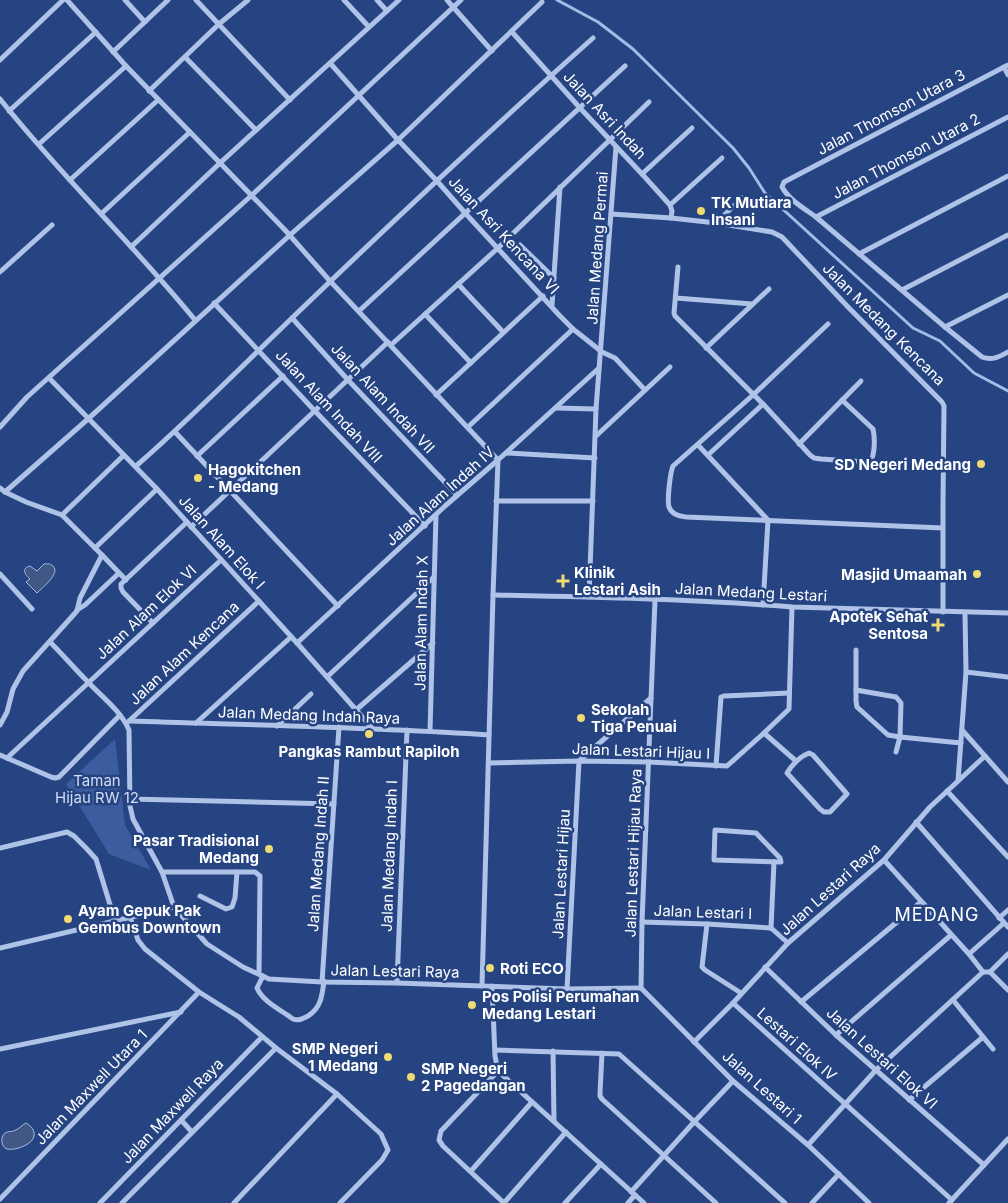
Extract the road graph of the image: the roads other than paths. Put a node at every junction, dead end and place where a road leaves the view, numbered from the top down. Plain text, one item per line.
1 (63, 0) edge
2 (67, 0) edge
3 (125, 0) edge
4 (168, 0) edge
5 (196, 0) edge
6 (248, 0) edge
7 (344, 0) edge
8 (377, 0) edge
9 (399, 0) edge
10 (448, 0) edge
11 (461, 0) edge
12 (542, 2) dead end
13 (454, 8) junction
14 (387, 11) junction
15 (145, 22) junction
16 (220, 24) junction
17 (369, 27) junction
18 (96, 32) junction
19 (512, 32) junction
20 (593, 38) dead end
21 (492, 51) junction
22 (113, 52) junction
23 (185, 57) junction
24 (0, 60) edge
25 (330, 63) junction
26 (126, 66) junction
27 (626, 66) dead end
28 (1006, 66) edge
29 (553, 73) junction
30 (1008, 75) edge
31 (149, 91) junction
32 (359, 95) junction
33 (0, 99) edge
34 (158, 100) junction
35 (290, 100) junction
36 (649, 102) dead end
37 (580, 108) junction
38 (9, 111) junction
39 (1008, 118) edge
40 (692, 128) dead end
41 (256, 130) junction
42 (190, 132) junction
43 (398, 140) junction
44 (610, 140) junction
45 (39, 144) junction
46 (616, 147) junction
47 (722, 158) dead end
48 (220, 164) junction
49 (642, 174) junction
50 (1008, 176) edge
51 (70, 180) junction
52 (437, 181) junction
53 (560, 187) junction
54 (252, 195) junction
55 (742, 198) dead end
56 (670, 205) junction
57 (101, 214) junction
58 (611, 214) junction
59 (464, 216) junction
60 (816, 217) junction
61 (671, 218) junction
62 (716, 223) junction
63 (52, 225) dead end
64 (290, 235) junction
65 (1008, 235) edge
66 (520, 245) dead end
67 (131, 247) junction
68 (498, 248) junction
69 (859, 254) junction
70 (678, 267) dead end
71 (0, 272) edge
72 (159, 278) junction
73 (554, 278) junction
74 (330, 281) junction
75 (458, 284) junction
76 (769, 289) dead end
77 (902, 290) junction
78 (1008, 295) edge
79 (543, 296) junction
80 (676, 298) junction
81 (214, 302) junction
82 (752, 304) junction
83 (552, 305) junction
84 (359, 311) junction
85 (425, 314) junction
86 (292, 318) junction
87 (195, 320) junction
88 (828, 324) dead end
89 (945, 328) junction
90 (573, 329) junction
91 (504, 332) junction
92 (389, 344) junction
93 (706, 348) junction
94 (259, 350) junction
95 (602, 352) junction
96 (1008, 352) edge
97 (471, 363) junction
98 (670, 366) dead end
99 (599, 368) junction
100 (284, 376) junction
101 (48, 378) junction
102 (348, 380) junction
103 (861, 381) dead end
104 (645, 390) junction
105 (436, 395) junction
106 (753, 395) junction
107 (842, 400) junction
108 (763, 404) junction
109 (555, 408) junction
110 (596, 409) junction
111 (314, 410) junction
112 (88, 419) junction
113 (0, 427) edge
114 (468, 427) junction
115 (175, 432) junction
116 (596, 436) junction
117 (799, 444) junction
118 (698, 445) junction
119 (506, 453) junction
120 (124, 455) junction
121 (708, 455) junction
122 (197, 456) junction
123 (595, 458) junction
124 (498, 460) junction
125 (136, 466) junction
126 (157, 489) junction
127 (2, 490) edge
128 (229, 490) junction
129 (457, 495) junction
130 (496, 500) junction
131 (593, 501) junction
132 (62, 514) junction
133 (436, 515) junction
134 (768, 520) junction
135 (189, 524) junction
136 (425, 526) junction
137 (943, 528) junction
138 (95, 548) junction
139 (102, 555) junction
140 (220, 560) junction
141 (119, 573) junction
142 (0, 574) edge
143 (434, 577) junction
144 (6, 580) junction
145 (126, 580) junction
146 (0, 586) edge
147 (493, 594) junction
148 (589, 597) junction
149 (655, 600) junction
150 (259, 601) junction
151 (763, 605) junction
152 (338, 606) junction
153 (792, 608) junction
154 (32, 609) dead end
155 (77, 611) junction
156 (943, 612) junction
157 (965, 613) junction
158 (1008, 613) edge
159 (153, 623) junction
160 (291, 636) junction
161 (50, 642) junction
162 (297, 643) junction
163 (433, 643) junction
164 (856, 650) dead end
165 (966, 672) junction
166 (327, 677) junction
167 (1008, 677) edge
168 (88, 682) junction
169 (856, 690) junction
170 (789, 692) junction
171 (311, 694) dead end
172 (651, 698) junction
173 (356, 710) junction
174 (120, 715) junction
175 (128, 722) junction
176 (196, 724) junction
177 (0, 725) edge
178 (276, 726) junction
179 (339, 727) junction
180 (372, 728) junction
181 (407, 730) junction
182 (962, 730) junction
183 (430, 731) junction
184 (764, 733) junction
185 (489, 735) junction
186 (900, 737) junction
187 (961, 744) junction
188 (896, 752) dead end
189 (0, 755) edge
190 (984, 756) junction
191 (7, 758) junction
192 (579, 761) junction
193 (796, 761) junction
194 (649, 762) junction
195 (489, 763) junction
196 (716, 766) junction
197 (958, 780) junction
198 (1008, 782) edge
199 (948, 791) junction
200 (130, 799) junction
201 (334, 804) junction
202 (916, 822) junction
203 (0, 848) edge
204 (1008, 858) edge
205 (884, 860) junction
206 (774, 862) junction
207 (162, 872) junction
208 (237, 872) junction
209 (200, 896) dead end
210 (921, 902) junction
211 (174, 907) junction
212 (1008, 910) edge
213 (130, 917) junction
214 (999, 918) junction
215 (115, 921) junction
216 (642, 922) junction
217 (707, 924) junction
218 (1006, 925) edge
219 (771, 928) junction
220 (951, 935) junction
221 (788, 942) junction
222 (0, 948) edge
223 (969, 954) junction
224 (1008, 954) edge
225 (765, 967) junction
226 (983, 972) junction
227 (990, 972) junction
228 (261, 975) junction
229 (323, 982) junction
230 (397, 983) junction
231 (482, 986) junction
232 (492, 986) junction
233 (567, 988) junction
234 (641, 988) junction
235 (1008, 990) edge
236 (199, 992) junction
237 (741, 993) junction
238 (953, 1000) junction
239 (802, 1002) junction
240 (732, 1003) junction
241 (181, 1012) junction
242 (836, 1035) junction
243 (262, 1037) junction
244 (983, 1037) junction
245 (694, 1042) junction
246 (276, 1048) junction
247 (993, 1048) dead end
248 (0, 1049) edge
249 (495, 1050) junction
250 (553, 1051) junction
251 (602, 1053) junction
252 (498, 1070) junction
253 (876, 1070) junction
254 (733, 1082) junction
255 (337, 1094) junction
256 (909, 1100) junction
257 (532, 1102) junction
258 (846, 1104) junction
259 (181, 1120) junction
260 (554, 1121) junction
261 (695, 1121) junction
262 (192, 1132) junction
263 (566, 1132) junction
264 (1008, 1138) edge
265 (808, 1145) junction
266 (664, 1156) junction
267 (601, 1164) junction
268 (984, 1165) junction
269 (471, 1171) junction
270 (839, 1174) junction
271 (633, 1193) junction
272 (0, 1199) edge
273 (950, 1201) edge
274 (868, 1202) edge
275 (101, 1203) edge
276 (122, 1203) edge
277 (234, 1203) edge
278 (340, 1203) edge
279 (504, 1203) edge
280 (565, 1203) edge
281 (628, 1203) edge
282 (644, 1203) edge
283 (716, 1203) edge
284 (785, 1203) edge
285 (812, 1203) edge
286 (874, 1203) edge

1 - 24 street
2 - 18 street
3 - 15 street
4 - 15 street
5 - 16 street
6 - 16 street
7 - 17 street
8 - 14 street
9 - 14 street
10 - 13 street
11 - 13 street
12 - 19 street
13 - 21 street
13 - 32 street
14 - 17 street
15 - 22 street
16 - 23 street
16 - 35 street
17 - 25 street
18 - 22 street
18 - 38 street
19 - 21 street
19 - 29 street, Jalan Asri Indah
20 - 29 street
21 - 43 street
22 - 26 street
23 - 31 street
23 - 41 street
25 - 32 street, Jalan Asri Kencana VI
25 - 35 street
26 - 31 street
26 - 45 street
27 - 37 street
28 - 30 street
28 - 60 street, Jalan Thomson Utara 3
29 - 37 street, Jalan Asri Indah
29 - 52 street
31 - 34 street
32 - 43 street, Jalan Asri Kencana VI
32 - 54 street
33 - 38 street
34 - 42 street
34 - 51 street
35 - 41 street
36 - 44 street
37 - 44 street, Jalan Asri Indah
37 - 59 street
38 - 45 street
39 - 60 street, Jalan Thomson Utara 2
40 - 49 street
41 - 48 street
42 - 48 street
42 - 57 street
43 - 52 street, Jalan Asri Kencana VI
43 - 64 street
44 - 46 street, Jalan Asri Indah
44 - 53 street
45 - 51 street
46 - 49 street, Jalan Asri Indah
46 - 58 street, Jalan Medang Permai
47 - 56 street
48 - 54 street
48 - 67 street
49 - 56 street, Jalan Asri Indah
50 - 69 street
51 - 57 street
52 - 59 street, Jalan Asri Kencana VI
52 - 74 street
53 - 68 street
53 - 73 street
54 - 64 street
54 - 72 street
55 - 62 street
56 - 61 street
57 - 67 street
58 - 61 street, Jalan Medang Kencana
58 - 95 street, Jalan Medang Permai
59 - 68 street, Jalan Asri Kencana VI
59 - 84 street
60 - 69 street
61 - 62 street, Jalan Medang Kencana
62 - 137 street, Jalan Medang Kencana
63 - 71 street
64 - 74 street
64 - 81 street
65 - 77 street
66 - 73 street
67 - 72 street
68 - 75 street
68 - 79 street, Jalan Asri Kencana VI
69 - 77 street
70 - 80 street
72 - 87 street
72 - 101 street
73 - 83 street
74 - 84 street
74 - 86 street
75 - 85 street
75 - 91 street
76 - 82 street
77 - 89 street
78 - 89 street
79 - 83 street, Jalan Asri Kencana VI
79 - 91 street
80 - 82 street
80 - 93 street
81 - 87 street
81 - 94 street, Jalan Alam Indah VIII
82 - 93 street
83 - 90 street, Jalan Asri Kencana VI
84 - 92 street
85 - 92 street
85 - 97 street
86 - 94 street
86 - 102 street, Jalan Alam Indah VII
87 - 112 street
88 - 106 street
89 - 96 street
90 - 95 street, Jalan Asri Kencana VI
90 - 114 street
91 - 97 street
92 - 102 street
92 - 105 street
93 - 106 street
94 - 100 street, Jalan Alam Indah VIII
94 - 115 street
95 - 99 street, Jalan Medang Permai
95 - 104 street
97 - 105 street
98 - 104 street
99 - 109 street, Jalan Alam Indah IV
99 - 110 street, Jalan Medang Permai
100 - 111 street, Jalan Alam Indah VIII
100 - 122 street
101 - 112 street, Jalan Alam Elok I
101 - 113 street
102 - 111 street
102 - 129 street, Jalan Alam Indah VII
103 - 107 street
104 - 116 street
105 - 114 street
106 - 108 street
106 - 118 street
107 - 117 street
107 - 117 street
108 - 117 street
108 - 121 street
109 - 110 street
109 - 119 street, Jalan Alam Indah IV
110 - 116 street, Jalan Medang Permai
111 - 128 street
111 - 136 street, Jalan Alam Indah VIII
112 - 120 street, Jalan Alam Elok I
112 - 127 street
114 - 124 street
115 - 122 street
115 - 125 street
116 - 123 street, Jalan Medang Permai
118 - 121 street
118 - 134 street
119 - 123 street
119 - 124 street, Jalan Alam Indah IV
120 - 125 street, Jalan Alam Elok I
120 - 132 street
121 - 134 street
122 - 128 street
123 - 131 street, Jalan Medang Permai
124 - 129 street, Jalan Alam Indah IV
124 - 130 street
125 - 126 street, Jalan Alam Elok I
126 - 135 street, Jalan Alam Elok I
126 - 138 street
127 - 132 street
128 - 135 street
128 - 152 street
129 - 133 street, Jalan Alam Indah IV
130 - 131 street
130 - 147 street
131 - 148 street, Jalan Medang Permai
132 - 138 street
133 - 136 street, Jalan Alam Indah IV
133 - 143 street, Jalan Alam Indah X
134 - 137 street
134 - 151 street
135 - 140 street, Jalan Alam Elok I
135 - 145 street
136 - 152 street, Jalan Alam Indah IV
137 - 156 street, Jalan Medang Kencana
138 - 139 street
139 - 141 street
139 - 155 street
140 - 150 street, Jalan Alam Elok I
140 - 159 street, Jalan Alam Elok VI
141 - 145 street
141 - 155 street
142 - 144 street
143 - 163 street, Jalan Alam Indah X
143 - 166 street
144 - 146 street
144 - 154 street
145 - 159 street
147 - 148 street, Jalan Medang Lestari
147 - 185 street
148 - 149 street, Jalan Medang Lestari
149 - 151 street, Jalan Medang Lestari
149 - 172 street, Jalan Lestari Hijau Raya
150 - 160 street, Jalan Alam Elok I
150 - 175 street, Jalan Alam Kencana
151 - 153 street, Jalan Medang Lestari
152 - 162 street, Jalan Alam Indah IV
153 - 156 street, Jalan Medang Lestari
153 - 170 street, Jalan Lestari Hijau I
155 - 161 street
156 - 157 street, Jalan Medang Lestari
157 - 158 street, Jalan Medang Lestari
157 - 165 street
159 - 168 street, Jalan Alam Elok VI
160 - 162 street, Jalan Alam Elok I
160 - 176 street
161 - 168 street
161 - 177 street
162 - 166 street, Jalan Alam Elok I
163 - 173 street
163 - 183 street, Jalan Alam Indah X
164 - 169 street
165 - 167 street
165 - 182 street
166 - 173 street, Jalan Alam Elok I
168 - 174 street
168 - 191 street, Jalan Alam Elok VI
169 - 186 street
169 - 186 street
170 - 184 street, Jalan Lestari Hijau I
170 - 196 street
171 - 178 street
172 - 192 street
172 - 194 street, Jalan Lestari Hijau Raya
173 - 180 street, Jalan Alam Elok I
174 - 175 street
174 - 191 street
175 - 176 street, Jalan Medang Indah Raya
175 - 200 street
176 - 178 street, Jalan Medang Indah Raya
178 - 179 street, Jalan Medang Indah Raya
179 - 180 street, Jalan Medang Indah Raya
179 - 201 street, Jalan Medang Indah II
180 - 181 street, Jalan Medang Indah Raya
181 - 183 street, Jalan Medang Indah Raya
181 - 230 street, Jalan Medang Indah I
182 - 187 street
182 - 190 street
183 - 185 street, Jalan Medang Indah Raya
184 - 193 street
184 - 196 street, Jalan Lestari Hijau I
185 - 195 street
186 - 187 street
186 - 188 street
187 - 197 street
189 - 191 street
190 - 197 street, Jalan Lestari Raya
190 - 198 street
192 - 194 street, Jalan Lestari Hijau I
192 - 195 street, Jalan Lestari Hijau I
192 - 233 street, Jalan Lestari Hijau
193 - 193 street
194 - 196 street, Jalan Lestari Hijau I
194 - 216 street, Jalan Lestari Hijau Raya
195 - 231 street
197 - 199 street, Jalan Lestari Raya
199 - 202 street, Jalan Lestari Raya
199 - 204 street
200 - 201 street
200 - 207 street
201 - 229 street, Jalan Medang Indah II
202 - 205 street, Jalan Lestari Raya
202 - 214 street
203 - 215 street
205 - 210 street
205 - 221 street, Jalan Lestari Raya
206 - 206 street
206 - 219 street
207 - 208 street
207 - 211 street
208 - 209 street
208 - 228 street
210 - 220 street
210 - 239 street
211 - 213 street
211 - 228 street, Jalan Lestari Raya
212 - 214 street
213 - 215 street
213 - 236 street
214 - 218 street
215 - 222 street
216 - 217 street, Jalan Lestari I
216 - 234 street, Jalan Lestari Hijau Raya
217 - 219 street, Jalan Lestari I
217 - 237 street
218 - 223 street
219 - 221 street, Jalan Lestari I
220 - 223 street
220 - 242 street
221 - 225 street, Jalan Lestari Raya
223 - 226 street
224 - 227 street
225 - 237 street, Jalan Lestari Raya
225 - 239 street, Jalan Lestari Elok VI
226 - 227 street
226 - 238 street
227 - 235 street
228 - 229 street, Jalan Lestari Raya
228 - 229 street, Jalan Medang Indah II
229 - 230 street, Jalan Lestari Raya
230 - 231 street, Jalan Lestari Raya
231 - 232 street, Jalan Lestari Raya
232 - 233 street, Jalan Lestari Raya
232 - 249 street
233 - 234 street, Jalan Lestari Raya
234 - 245 street, Jalan Lestari 1
236 - 241 street, Jalan Maxwell Utara 1
236 - 243 street
237 - 240 street, Jalan Lestari Raya
238 - 244 street
238 - 253 street
239 - 242 street, Jalan Lestari Elok VI
240 - 245 street, Jalan Lestari Raya
240 - 258 street, Lestari Elok IV
241 - 248 street
241 - 272 street, Jalan Maxwell Utara 1
242 - 253 street, Jalan Lestari Elok VI
243 - 246 street
243 - 259 street, Jalan Maxwell Raya
244 - 247 street
244 - 256 street
245 - 254 street, Jalan Lestari 1
246 - 255 street
246 - 262 street, Jalan Maxwell Raya
249 - 250 street
249 - 252 street
250 - 251 street
250 - 260 street
251 - 261 street
251 - 266 street
252 - 257 street
252 - 269 street
253 - 256 street, Jalan Lestari Elok VI
253 - 258 street
254 - 261 street
254 - 265 street, Jalan Lestari 1
255 - 277 street
255 - 278 street
256 - 268 street, Jalan Lestari Elok VI
257 - 260 street
257 - 269 street
258 - 265 street
258 - 273 street, Lestari Elok IV
259 - 262 street
259 - 275 street, Jalan Maxwell Raya
260 - 263 street
261 - 266 street
261 - 284 street
262 - 276 street, Jalan Maxwell Raya
263 - 267 street
263 - 279 street
264 - 268 street
265 - 270 street, Jalan Lestari 1
266 - 271 street
266 - 283 street
267 - 271 street
267 - 280 street
268 - 273 street
269 - 279 street
270 - 274 street, Jalan Lestari 1
270 - 285 street
271 - 281 street
271 - 282 street
274 - 286 street

